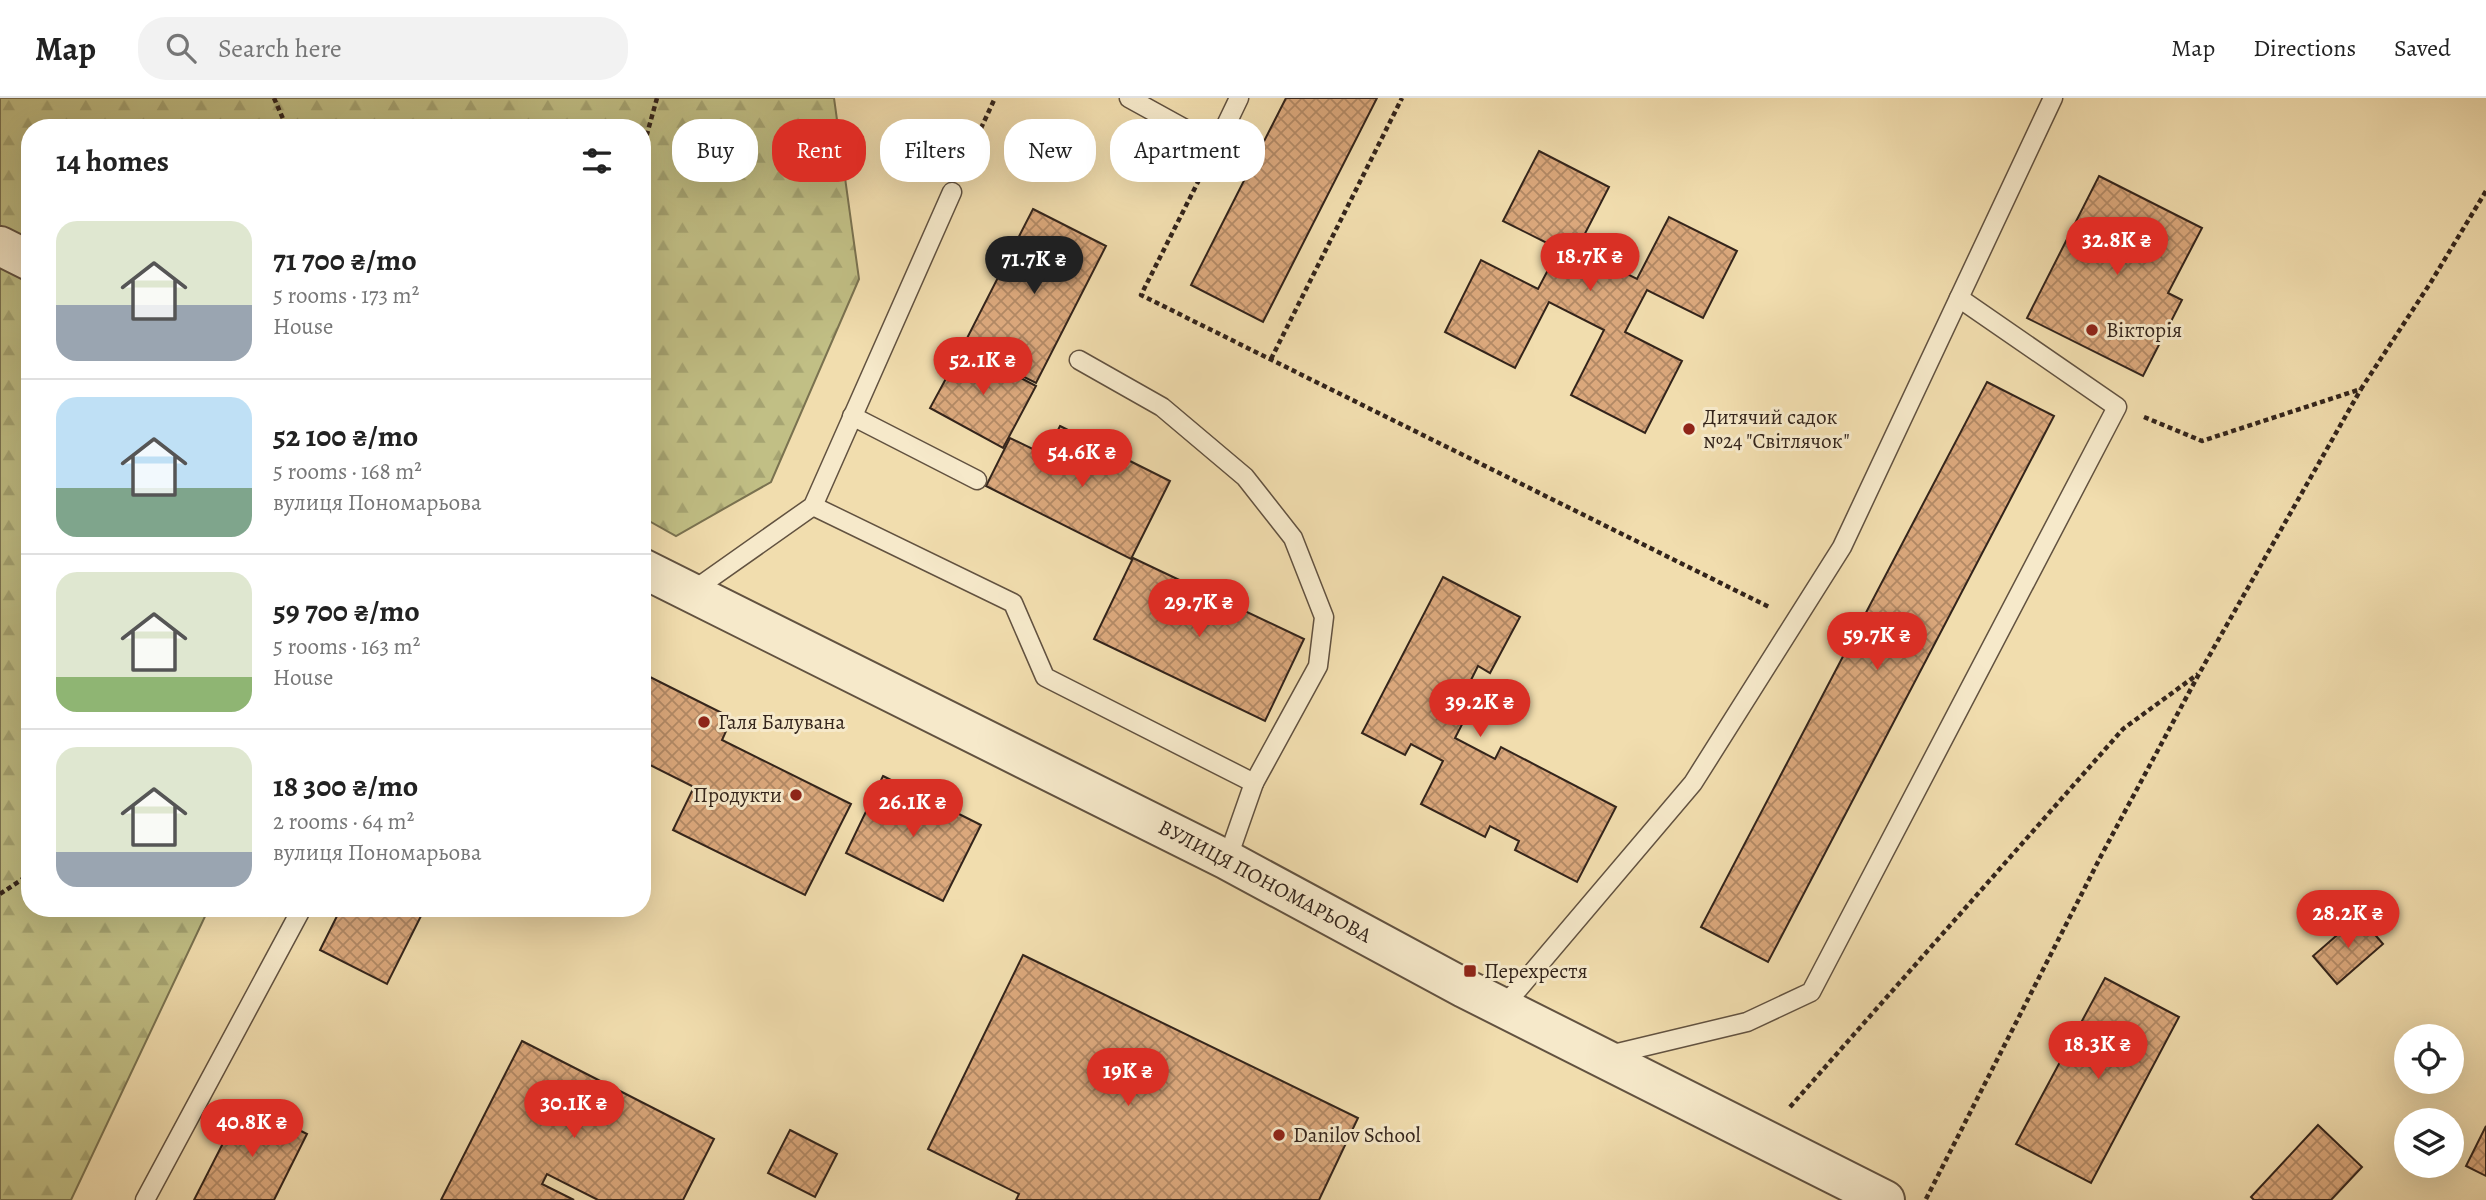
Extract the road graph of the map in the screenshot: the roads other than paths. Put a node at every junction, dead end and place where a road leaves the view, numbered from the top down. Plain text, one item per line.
1 (1129, 98) edge
2 (1240, 98) edge
3 (2053, 98) edge
4 (952, 192) dead end
5 (0, 246) edge
6 (21, 256) edge
7 (1959, 298) junction
8 (1079, 360) dead end
9 (852, 416) junction
10 (977, 481) dead end
11 (813, 506) junction
12 (651, 573) edge
13 (691, 593) junction
14 (1254, 783) junction
15 (1227, 860) junction
16 (297, 917) edge
17 (1503, 1007) junction
18 (1602, 1056) junction
19 (145, 1200) edge
20 (1885, 1200) edge

1 - 2 lane
3 - 7 lane
4 - 9 lane
5 - 6 street
7 - 17 lane
7 - 18 lane
8 - 14 lane
9 - 10 lane
9 - 11 lane
11 - 13 lane
11 - 14 lane
12 - 13 street, ВУЛИЦЯ ПОНОМАРЬОВА
13 - 15 street, ВУЛИЦЯ ПОНОМАРЬОВА
14 - 15 lane
15 - 17 street, ВУЛИЦЯ ПОНОМАРЬОВА
16 - 19 lane
17 - 18 street, ВУЛИЦЯ ПОНОМАРЬОВА
18 - 20 street, ВУЛИЦЯ ПОНОМАРЬОВА

